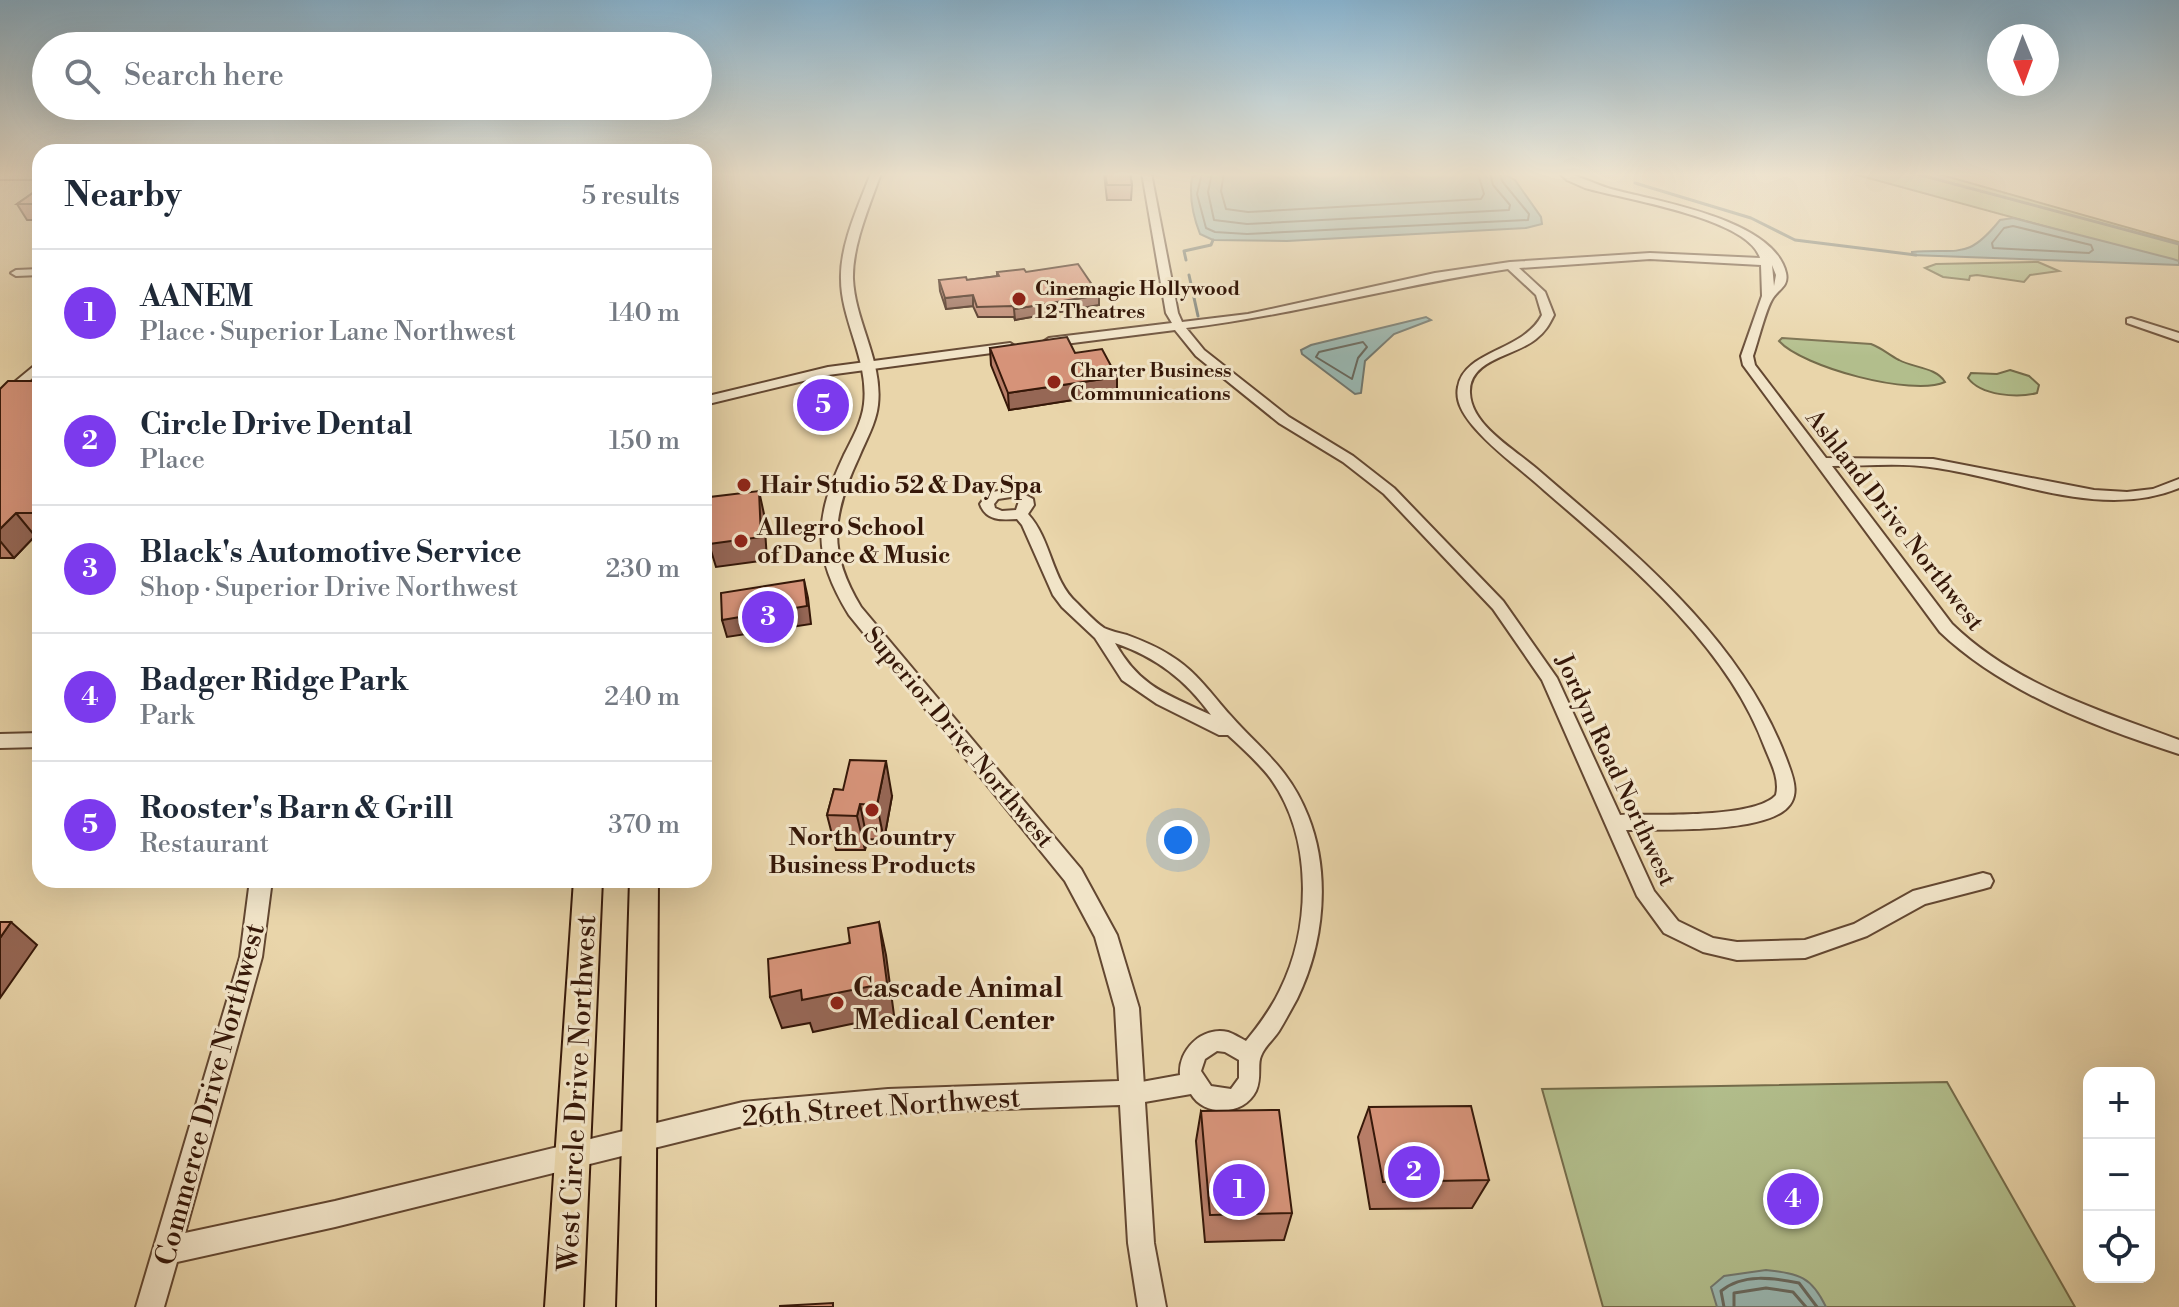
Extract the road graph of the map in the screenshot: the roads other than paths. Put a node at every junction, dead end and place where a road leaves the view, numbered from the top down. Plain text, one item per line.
1 (858, 234) edge
2 (1157, 234) edge
3 (1741, 234) edge
4 (1770, 261) junction
5 (1510, 265) junction
6 (32, 272) edge
7 (16, 273) dead end
8 (2131, 321) dead end
9 (1178, 326) junction
10 (2179, 337) edge
11 (1036, 344) edge
12 (1021, 346) edge
13 (867, 366) junction
14 (32, 372) edge
15 (712, 399) edge
16 (0, 401) edge
17 (1822, 462) junction
18 (2179, 483) edge
19 (1020, 514) dead end
20 (1100, 632) junction
21 (1241, 738) junction
22 (32, 740) edge
23 (0, 741) edge
24 (2179, 747) edge
25 (1614, 823) junction
26 (1983, 881) dead end
27 (260, 888) edge
28 (588, 888) edge
29 (644, 888) edge
30 (1249, 1054) junction
31 (1194, 1083) junction
32 (1133, 1093) junction
33 (639, 1139) junction
34 (573, 1157) junction
35 (166, 1251) junction
36 (150, 1307) edge
37 (564, 1307) edge
38 (636, 1307) edge
39 (1152, 1307) edge

1 - 13 street, Superior Drive Northwest
2 - 9 street, Jordyn Road Northwest
3 - 4 street
4 - 5 street
4 - 17 street, Ashland Drive Northwest
5 - 9 street
5 - 25 street
6 - 7 street
8 - 10 street
9 - 11 street
9 - 25 street, Jordyn Road Northwest
12 - 13 street
13 - 15 street
13 - 32 street, Superior Drive Northwest
14 - 16 street
17 - 18 street
17 - 24 street, Ashland Drive Northwest
19 - 20 street
20 - 21 street
20 - 21 street
21 - 30 street
22 - 23 street
25 - 26 street, Jordyn Road Northwest
27 - 35 street, Commerce Drive Northwest
28 - 34 main road, West Circle Drive Northwest
29 - 33 main road
30 - 31 street
30 - 31 street
31 - 32 street
32 - 33 street, 26th Street Northwest
32 - 39 street, Superior Drive Northwest
33 - 34 street, 26th Street Northwest
33 - 38 main road
34 - 35 street, 26th Street Northwest
34 - 37 main road, West Circle Drive Northwest
35 - 36 street, Commerce Drive Northwest

